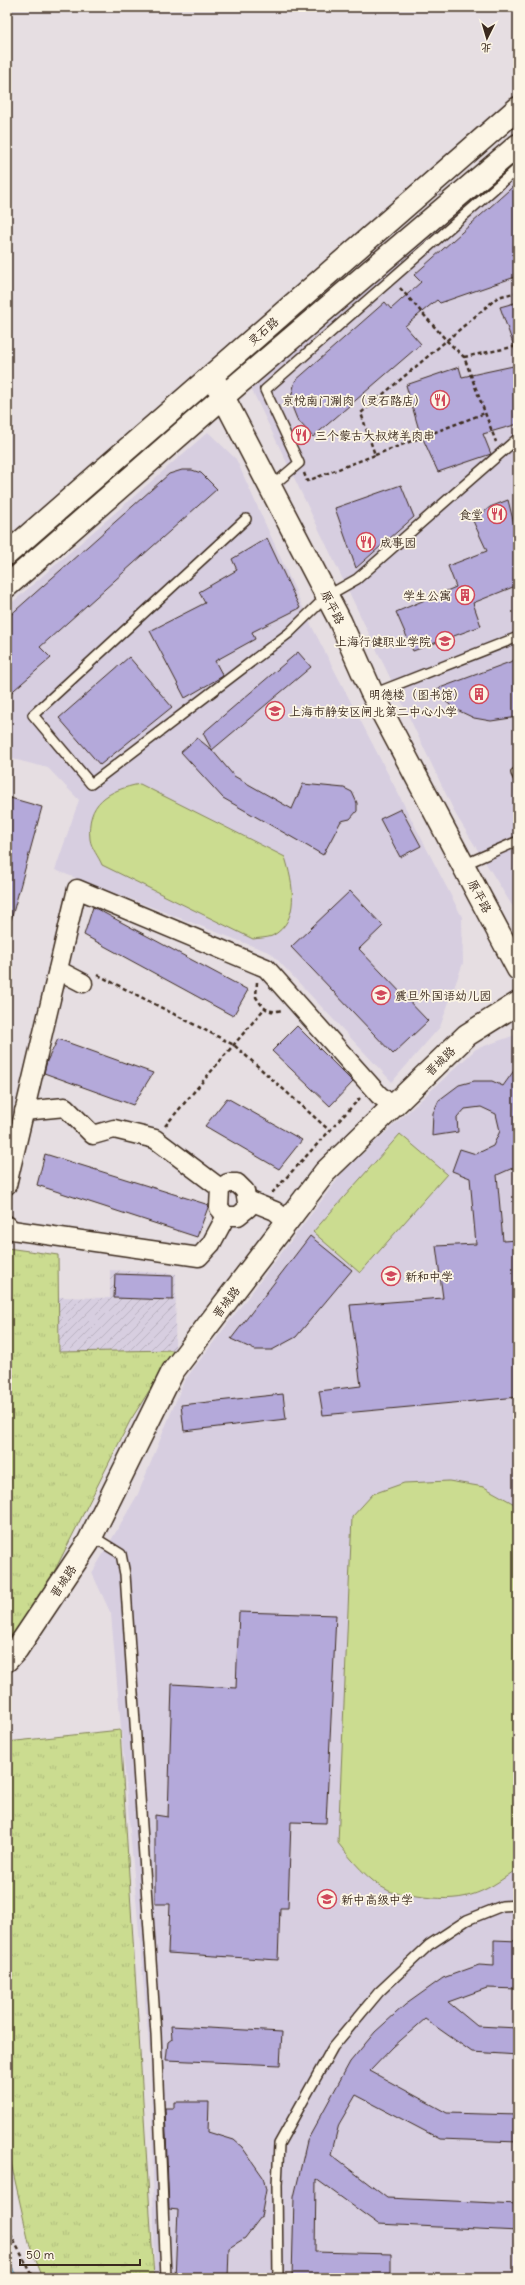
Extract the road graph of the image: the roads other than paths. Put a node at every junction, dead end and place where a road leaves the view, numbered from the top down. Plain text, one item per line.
1 (518, 108) edge
2 (518, 145) edge
3 (518, 168) edge
4 (212, 375) junction
5 (223, 397) junction
6 (518, 438) edge
7 (271, 488) junction
8 (246, 519) dead end
9 (7, 554) edge
10 (7, 586) edge
11 (328, 596) junction
12 (518, 637) edge
13 (373, 694) junction
14 (518, 772) edge
15 (518, 777) edge
16 (518, 841) edge
17 (463, 865) junction
18 (518, 969) edge
19 (58, 970) junction
20 (89, 979) road end
21 (518, 1003) edge
22 (393, 1106) junction
23 (24, 1111) junction
24 (7, 1185) edge
25 (220, 1188) junction
26 (254, 1202) junction
27 (226, 1216) junction
28 (288, 1221) junction
29 (7, 1225) edge
30 (92, 1536) junction
31 (7, 1660) edge
32 (518, 1905) edge
33 (166, 2278) edge
34 (278, 2278) edge

1 - 4 street, 灵石路
2 - 5 street, 灵石路
3 - 7 lane
4 - 5 street, 原平路
4 - 9 street, 灵石路
5 - 7 street, 原平路
5 - 10 street, 灵石路
6 - 11 lane
7 - 11 street, 原平路
8 - 11 lane
11 - 13 street, 原平路
12 - 13 lane
13 - 17 street, 原平路
14 - 15 lane
16 - 17 lane
17 - 18 street, 原平路
19 - 20 street
19 - 22 street
19 - 23 street
21 - 22 street, 晋城路
22 - 28 street, 晋城路
23 - 24 street
23 - 25 street
25 - 26 street
25 - 27 street
26 - 27 street
26 - 28 street
27 - 29 street
28 - 30 street, 晋城路
30 - 31 street, 晋城路
30 - 33 lane
32 - 34 lane

